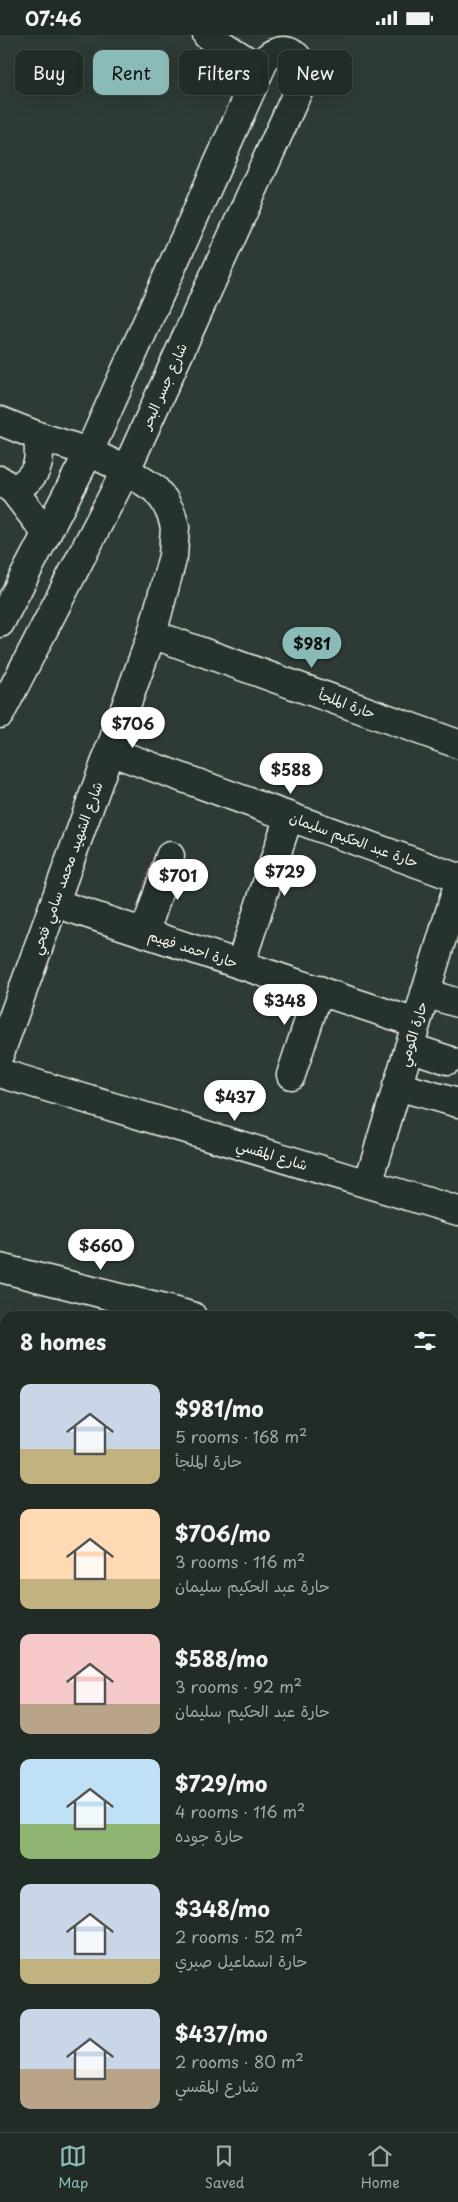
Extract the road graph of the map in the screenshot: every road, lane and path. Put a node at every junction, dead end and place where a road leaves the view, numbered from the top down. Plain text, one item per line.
1 (207, 35) edge
2 (297, 44) edge
3 (230, 50) edge
4 (268, 57) edge
5 (248, 95) edge
6 (0, 421) edge
7 (38, 437) junction
8 (89, 452) junction
9 (126, 470) junction
10 (7, 486) edge
11 (47, 534) junction
12 (0, 623) edge
13 (152, 634) junction
14 (0, 714) edge
15 (458, 744) edge
16 (109, 751) junction
17 (289, 817) junction
18 (170, 856) dead end
19 (458, 878) edge
20 (458, 885) edge
21 (54, 903) junction
22 (145, 933) junction
23 (240, 965) junction
24 (319, 991) junction
25 (425, 993) junction
26 (458, 1003) edge
27 (413, 1035) junction
28 (0, 1053) edge
29 (448, 1060) dead end
30 (0, 1073) edge
31 (291, 1075) dead end
32 (398, 1086) junction
33 (458, 1103) edge
34 (368, 1184) junction
35 (458, 1211) edge
36 (0, 1268) edge
37 (172, 1311) edge

1 - 3 street
2 - 4 street, شارع جسر البحر
2 - 9 street, شارع جسر البحر
5 - 8 street, شارع جسر البحر
6 - 7 street, شارع الشهيد محمد سامي فتحي
7 - 8 street, شارع الشهيد محمد سامي فتحي
7 - 10 street
8 - 9 street, شارع الشهيد محمد سامي فتحي
8 - 11 street, شارع جسر البحر
9 - 13 street, شارع الشهيد محمد سامي فتحي
9 - 14 street, شارع جسر البحر
10 - 11 street
11 - 12 street, شارع جسر البحر
13 - 15 street, حارة الملجأ
13 - 16 street, شارع الشهيد محمد سامي فتحي
16 - 17 street, حارة عبد الحكيم سليمان
16 - 21 street, شارع الشهيد محمد سامي فتحي
17 - 19 street, حارة عبد الحكيم سليمان
17 - 23 street
18 - 22 street
20 - 25 street, حارة الكومي
21 - 22 street, حارة احمد فهيم
21 - 28 street, شارع الشهيد محمد سامي فتحي
22 - 23 street, حارة احمد فهيم
23 - 24 street, حارة احمد فهيم
24 - 27 street, حارة احمد فهيم
24 - 31 street
25 - 26 street
25 - 27 street, حارة الكومي
27 - 29 street, حارة احمد فهيم
27 - 32 street, حارة الكومي
30 - 34 street, شارع المقسي
32 - 33 street
32 - 34 street, حارة الكومي
34 - 35 street, شارع المقسي
36 - 37 street

